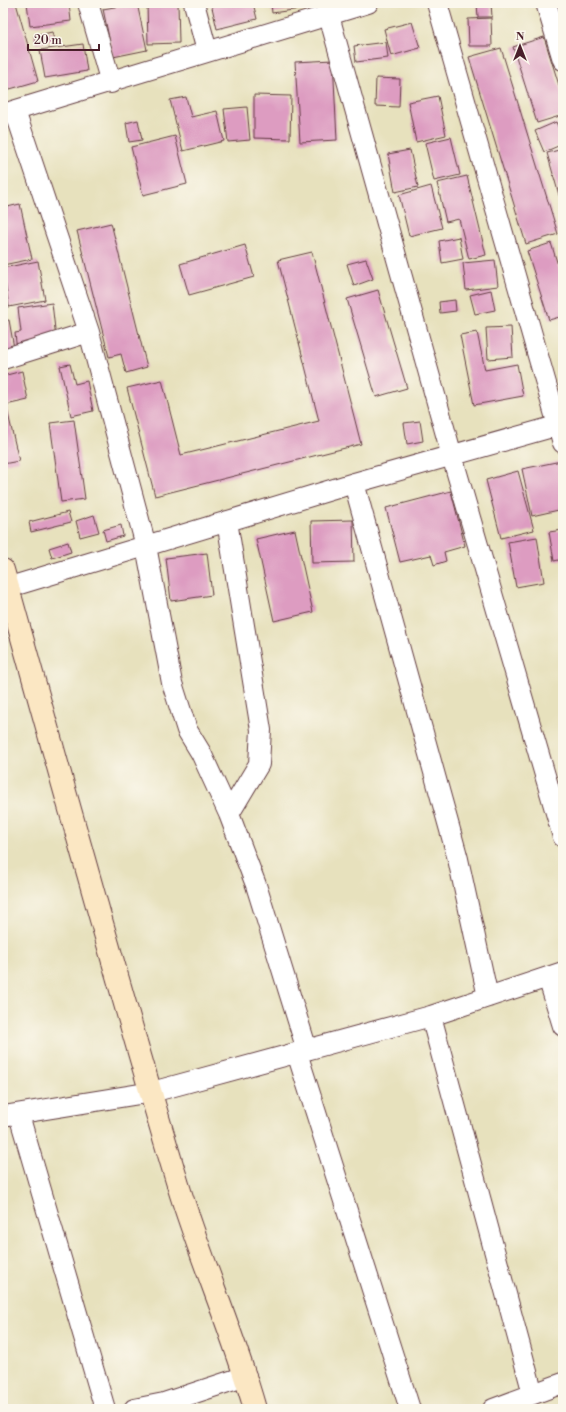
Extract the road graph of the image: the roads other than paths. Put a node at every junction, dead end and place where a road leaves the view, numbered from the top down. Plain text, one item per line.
1 (88, 3) edge
2 (194, 3) edge
3 (368, 3) edge
4 (437, 3) edge
5 (546, 3) edge
6 (323, 12) edge
7 (207, 51) junction
8 (563, 60) edge
9 (111, 83) junction
10 (9, 112) edge
11 (89, 332) junction
12 (3, 359) edge
13 (561, 431) edge
14 (452, 456) junction
15 (354, 483) junction
16 (227, 521) junction
17 (146, 546) junction
18 (5, 582) edge
19 (229, 814) junction
20 (563, 837) edge
21 (556, 975) edge
22 (488, 997) junction
23 (431, 1016) junction
24 (563, 1026) edge
25 (302, 1051) junction
26 (152, 1092) junction
27 (11, 1115) edge
28 (246, 1376) junction
29 (563, 1383) edge
30 (533, 1394) junction
31 (105, 1409) edge
32 (134, 1409) edge
33 (256, 1409) edge
34 (410, 1409) edge
35 (493, 1409) edge

1 - 9 street
2 - 7 street
3 - 6 street
4 - 13 street
5 - 8 street
6 - 7 street
6 - 14 street
7 - 9 street
9 - 10 street
10 - 11 street
11 - 12 street
11 - 17 street
13 - 14 street
14 - 15 street
14 - 20 street
15 - 16 street
15 - 22 street
16 - 17 street
16 - 19 street
17 - 18 street
17 - 19 street
18 - 26 street
19 - 25 street
21 - 22 street
21 - 24 street
22 - 23 street
23 - 25 street
23 - 30 street
25 - 26 street
25 - 34 street
26 - 27 street
26 - 28 street
27 - 31 street
28 - 32 street
28 - 33 street
29 - 30 street
30 - 35 street

